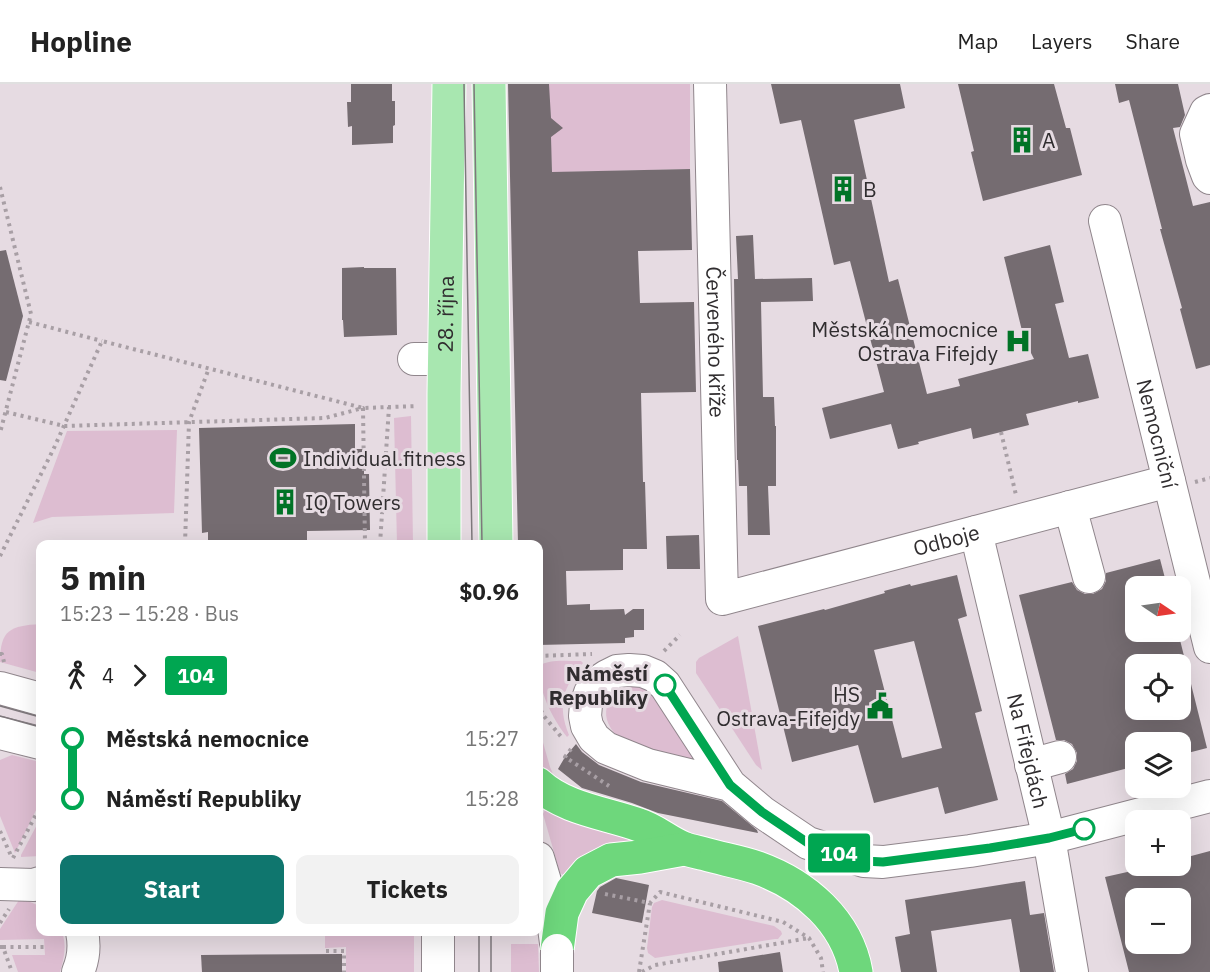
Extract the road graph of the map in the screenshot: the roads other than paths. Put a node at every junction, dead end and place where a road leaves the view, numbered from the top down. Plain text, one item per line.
1 (449, 84) edge
2 (489, 84) edge
3 (710, 84) edge
4 (1210, 110) edge
5 (1210, 178) edge
6 (1105, 221) dead end
7 (1169, 481) junction
8 (1070, 507) junction
9 (976, 532) junction
10 (444, 540) edge
11 (496, 540) edge
12 (1089, 577) dead end
13 (722, 599) joint
14 (1210, 647) edge
15 (0, 688) edge
16 (36, 698) edge
17 (0, 732) edge
18 (36, 742) edge
19 (730, 785) junction
20 (543, 788) edge
21 (1210, 796) edge
22 (1049, 838) junction
23 (808, 843) junction
24 (684, 849) junction
25 (6, 872) edge
26 (543, 875) edge
27 (776, 876) junction
28 (36, 884) edge
29 (557, 913) junction
30 (83, 936) edge
31 (438, 936) edge
32 (557, 961) edge
33 (78, 972) edge
34 (438, 972) edge
35 (856, 972) edge
36 (1072, 972) edge

1 - 10 main road, 28. října
2 - 11 main road
3 - 13 street, Červeného kříže
4 - 5 street
6 - 7 street, Nemocniční
7 - 8 street, Odboje
7 - 14 street, Nemocniční
8 - 9 street, Odboje
8 - 12 street
9 - 13 street, Odboje
9 - 22 street, Na Fifejdách
15 - 16 street
17 - 18 street
19 - 19 street
19 - 23 street
20 - 24 highway
21 - 22 street
22 - 23 street
22 - 36 street, Na Fifejdách
23 - 27 street
24 - 27 highway
24 - 29 highway
25 - 28 street
26 - 29 street
27 - 35 highway
29 - 32 highway
30 - 33 street
31 - 34 street, bridge

